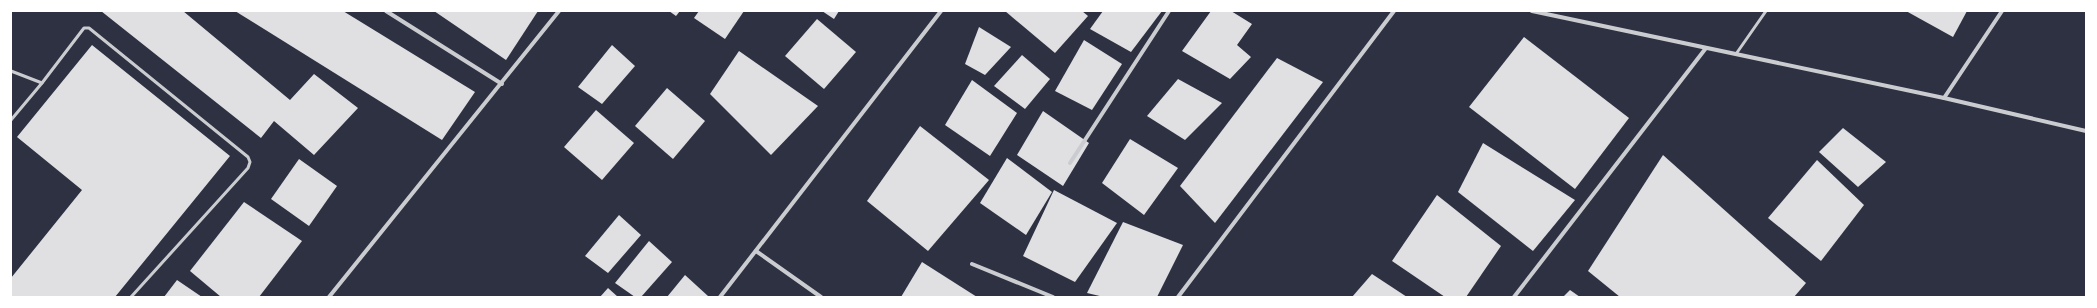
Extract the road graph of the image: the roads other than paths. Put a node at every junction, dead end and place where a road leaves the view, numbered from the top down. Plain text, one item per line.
1 (386, 11) edge
2 (559, 11) edge
3 (941, 11) edge
4 (1169, 11) edge
5 (1394, 11) edge
6 (1532, 11) edge
7 (1766, 11) edge
8 (2002, 11) edge
9 (1706, 48) junction
10 (1736, 54) junction
11 (11, 71) edge
12 (42, 83) junction
13 (502, 84) junction
14 (1944, 98) junction
15 (11, 120) edge
16 (2086, 131) edge
17 (1070, 163) dead end
18 (756, 251) junction
19 (972, 264) dead end
20 (131, 297) edge
21 (329, 297) edge
22 (720, 297) edge
23 (821, 297) edge
24 (1053, 297) edge
25 (1178, 297) edge
26 (1514, 297) edge

1 - 13 street
2 - 13 street
3 - 18 street
4 - 17 street
5 - 25 street
6 - 9 street
7 - 10 lane
8 - 14 street
9 - 10 street
9 - 26 street
10 - 14 street
11 - 12 lane
12 - 15 lane
12 - 20 lane
13 - 21 street
14 - 16 street
18 - 22 street
18 - 23 street
19 - 24 street

